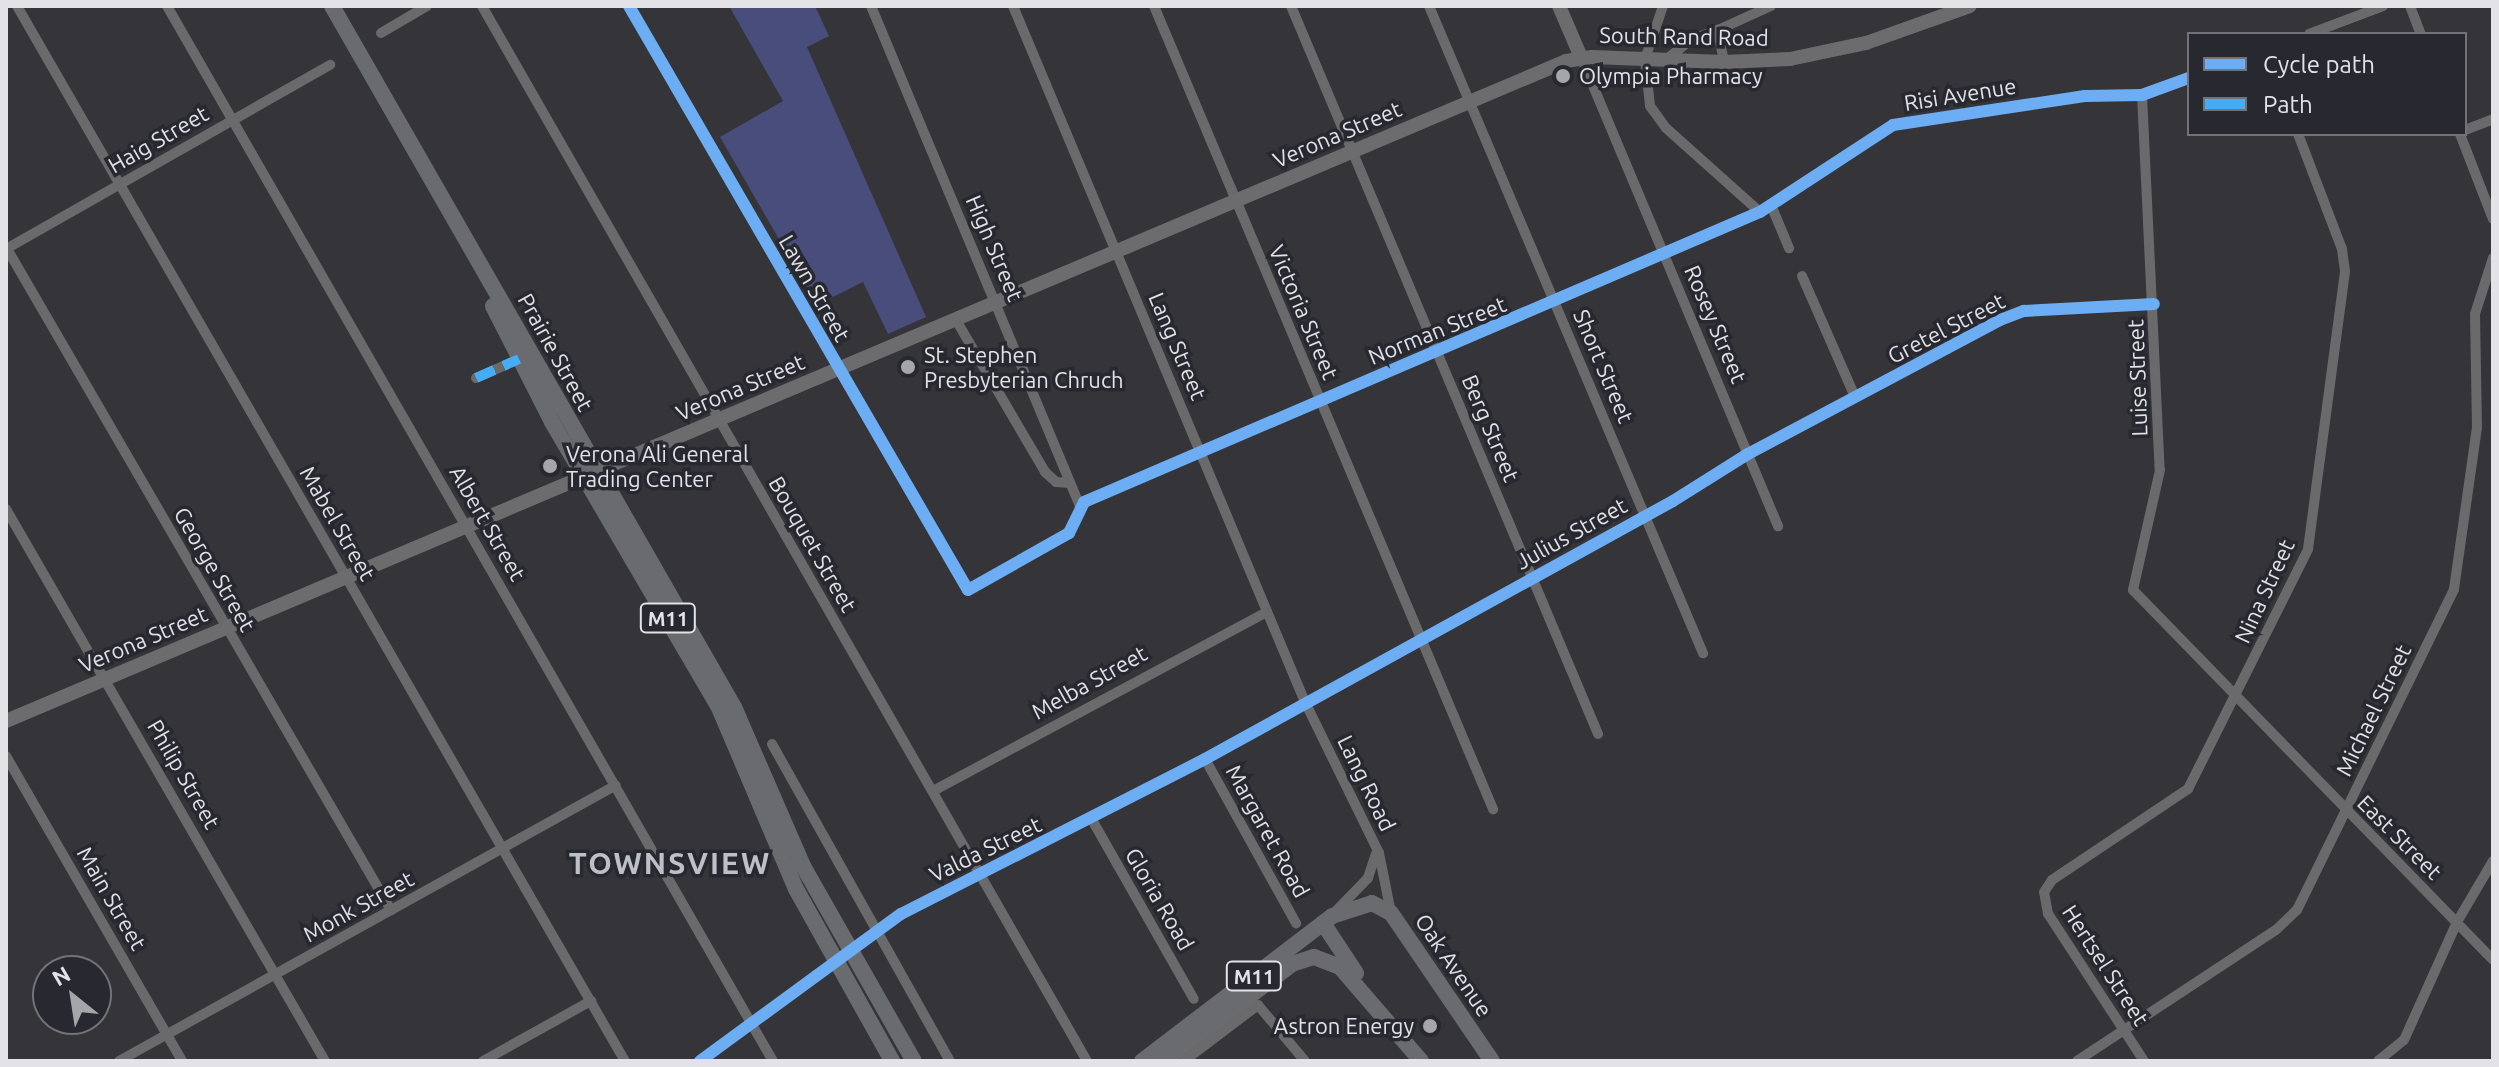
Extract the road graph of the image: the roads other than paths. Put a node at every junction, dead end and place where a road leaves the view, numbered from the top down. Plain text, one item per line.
1 (17, 6) edge
2 (167, 6) edge
3 (321, 6) edge
4 (332, 6) edge
5 (427, 6) edge
6 (482, 6) edge
7 (629, 6) edge
8 (871, 6) edge
9 (1013, 6) edge
10 (1154, 6) edge
11 (1291, 6) edge
12 (1429, 6) edge
13 (1559, 6) edge
14 (1663, 6) edge
15 (1771, 6) edge
16 (2383, 6) edge
17 (2410, 6) edge
18 (1961, 8) edge
19 (1718, 30) junction
20 (2314, 32) edge
21 (2420, 32) edge
22 (381, 33) dead end
23 (1581, 57) junction
24 (1645, 59) junction
25 (1665, 61) junction
26 (1724, 62) junction
27 (330, 65) dead end
28 (2187, 79) edge
29 (2142, 95) junction
30 (1470, 102) junction
31 (2493, 119) edge
32 (232, 120) junction
33 (2467, 129) edge
34 (2299, 136) edge
35 (2461, 136) edge
36 (1352, 152) junction
37 (119, 184) junction
38 (1235, 201) junction
39 (1771, 205) junction
40 (1760, 212) junction
41 (2493, 219) edge
42 (6, 248) edge
43 (1789, 248) dead end
44 (1115, 252) junction
45 (1662, 254) junction
46 (2493, 258) edge
47 (1802, 276) dead end
48 (996, 302) junction
49 (1555, 302) junction
50 (2154, 304) junction
51 (956, 320) junction
52 (1438, 351) junction
53 (519, 359) junction
54 (839, 369) junction
55 (476, 378) dead end
56 (1855, 397) junction
57 (1319, 400) junction
58 (718, 419) junction
59 (1200, 450) junction
60 (1748, 454) junction
61 (590, 474) junction
62 (1070, 483) junction
63 (1082, 504) junction
64 (6, 509) edge
65 (1644, 515) junction
66 (466, 526) junction
67 (1778, 526) dead end
68 (346, 577) junction
69 (1532, 577) junction
70 (2144, 605) joint
71 (1267, 612) junction
72 (225, 628) junction
73 (1421, 638) junction
74 (1703, 653) dead end
75 (106, 679) junction
76 (2235, 697) junction
77 (1305, 702) junction
78 (6, 721) edge
79 (1598, 734) dead end
80 (772, 744) dead end
81 (6, 756) edge
82 (1205, 759) junction
83 (616, 785) junction
84 (933, 791) junction
85 (1493, 809) dead end
86 (2345, 810) junction
87 (1091, 818) junction
88 (1376, 845) junction
89 (503, 848) junction
90 (2493, 861) edge
91 (980, 874) junction
92 (2045, 888) joint
93 (391, 910) junction
94 (1391, 913) junction
95 (1327, 920) junction
96 (2457, 922) junction
97 (1296, 923) dead end
98 (876, 930) junction
99 (850, 948) junction
100 (833, 959) junction
101 (2493, 960) edge
102 (275, 975) junction
103 (1194, 999) dead end
104 (1368, 1000) junction
105 (591, 1001) junction
106 (751, 1022) junction
107 (2124, 1030) junction
108 (167, 1034) junction
109 (119, 1061) edge
110 (182, 1061) edge
111 (325, 1061) edge
112 (483, 1061) edge
113 (625, 1061) edge
114 (700, 1061) edge
115 (773, 1061) edge
116 (892, 1061) edge
117 (914, 1061) edge
118 (950, 1061) edge
119 (1087, 1061) edge
120 (1142, 1061) edge
121 (1163, 1061) edge
122 (1184, 1061) edge
123 (1305, 1061) edge
124 (1421, 1061) edge
125 (1492, 1061) edge
126 (2077, 1061) edge
127 (2144, 1061) edge
128 (2378, 1061) edge

1 - 37 street, Mabel Street
2 - 32 street, Albert Street
3 - 53 main road, Prairie Street / M11
4 - 61 main road, Prairie Street / M11
5 - 22 street
6 - 58 street, Bouquet Street
7 - 54 street, Lawn Street
8 - 48 street, High Street
9 - 44 street, Lang Street
10 - 38 street, Victoria Street
11 - 36 street, Berg Street
12 - 30 street, Short Street
13 - 23 main road, Rosey Street
14 - 24 street
15 - 19 street
16 - 20 street
17 - 21 street
18 - 26 main road, South Rand Road
19 - 25 street
19 - 26 street
23 - 24 main road, South Rand Road
23 - 30 main road, Verona Street
23 - 45 street, Rosey Street
24 - 25 main road, South Rand Road
24 - 40 street
25 - 26 main road, South Rand Road
27 - 32 street, Haig Street
28 - 29 street, Risi Avenue
29 - 39 street, Risi Avenue
29 - 50 street, Luise Street
30 - 36 main road, Verona Street
30 - 49 street, Short Street
31 - 33 street
32 - 37 street, Haig Street
32 - 66 street, Albert Street
34 - 76 street, Nina Street
35 - 41 street
36 - 38 main road, Verona Street
36 - 52 street, Berg Street
37 - 42 street, Haig Street
37 - 68 street, Mabel Street
38 - 44 main road, Verona Street
38 - 57 street, Victoria Street
39 - 40 street, Risi Avenue
39 - 43 street
40 - 45 street, Norman Street
42 - 72 street, George Street
44 - 48 main road, Verona Street
44 - 59 street, Lang Street
45 - 49 street, Norman Street
45 - 60 street, Rosey Street
46 - 86 street, Michael Street
47 - 56 street
48 - 51 main road, Verona Street
48 - 62 street, High Street
49 - 52 street, Norman Street
49 - 65 street, Short Street
50 - 56 street, Gretel Street
50 - 70 street, Luise Street
51 - 54 main road, Verona Street
51 - 62 street
52 - 57 street, Norman Street
52 - 69 street, Berg Street
53 - 55 street
53 - 61 main road, Prairie Street / M11
54 - 58 main road, Verona Street
54 - 63 street, Lawn Street
56 - 60 street, Julius Street
57 - 59 street, Norman Street
57 - 73 street, Victoria Street
58 - 61 main road, Verona Street
58 - 84 street, Bouquet Street
59 - 63 street, Norman Street
59 - 71 street, Lang Street
60 - 65 street, Julius Street
60 - 67 street, Rosey Street
61 - 66 main road, Verona Street
61 - 99 main road, Prairie Street / M11
61 - 100 main road, Prairie Street / M11
62 - 63 street, High Street
64 - 75 street, Philip Street
65 - 69 street, Julius Street
65 - 74 street, Short Street
66 - 68 main road, Verona Street
66 - 83 street, Albert Street
68 - 72 main road, Verona Street
68 - 89 street, Mabel Street
69 - 73 street, Julius Street
69 - 79 street, Berg Street
70 - 76 street, East Street
71 - 77 street, Lang Street
71 - 84 street, Melba Street
72 - 75 main road, Verona Street
72 - 93 street, George Street
73 - 77 street, Julius Street
73 - 85 street, Victoria Street
75 - 78 main road, Verona Street
75 - 102 street, Philip Street
76 - 86 street, East Street
76 - 92 street, Nina Street
77 - 82 street, Valda Street
77 - 88 street, Lang Road
80 - 98 street
81 - 108 street, Main Street
82 - 87 street, Valda Street
82 - 97 street, Margaret Road
83 - 89 street, Monk Street
83 - 106 street, Albert Street
84 - 91 street, Bouquet Street
86 - 96 street, East Street
86 - 107 street, Michael Street
87 - 91 street, Valda Street
87 - 103 street, Gloria Road
88 - 94 street
88 - 95 street, Lang Road
89 - 93 street, Monk Street
89 - 105 street, Mabel Street
90 - 96 street
91 - 98 street, Valda Street
91 - 119 street, Bouquet Street
92 - 107 street, Hertsel Street
93 - 102 street, Monk Street
94 - 95 main road, Oak Avenue / M11
94 - 125 main road, Oak Avenue / M11
95 - 104 main road
95 - 120 main road, M11
96 - 101 street, East Street
96 - 128 street
98 - 99 street, Valda Street
98 - 118 street
99 - 100 street, Valda Street
99 - 117 main road, Prairie Street / M11
100 - 106 street, Valda Street
100 - 116 main road, Prairie Street / M11
102 - 108 street, Monk Street
102 - 111 street, Philip Street
104 - 121 main road, M11
104 - 124 main road, M11
105 - 112 street
105 - 113 street, Mabel Street
106 - 114 street, Valda Street
106 - 115 street, Albert Street
107 - 126 street, Michael Street
107 - 127 street, Hertsel Street
108 - 109 street, Monk Street
108 - 110 street, Main Street
122 - 123 street

